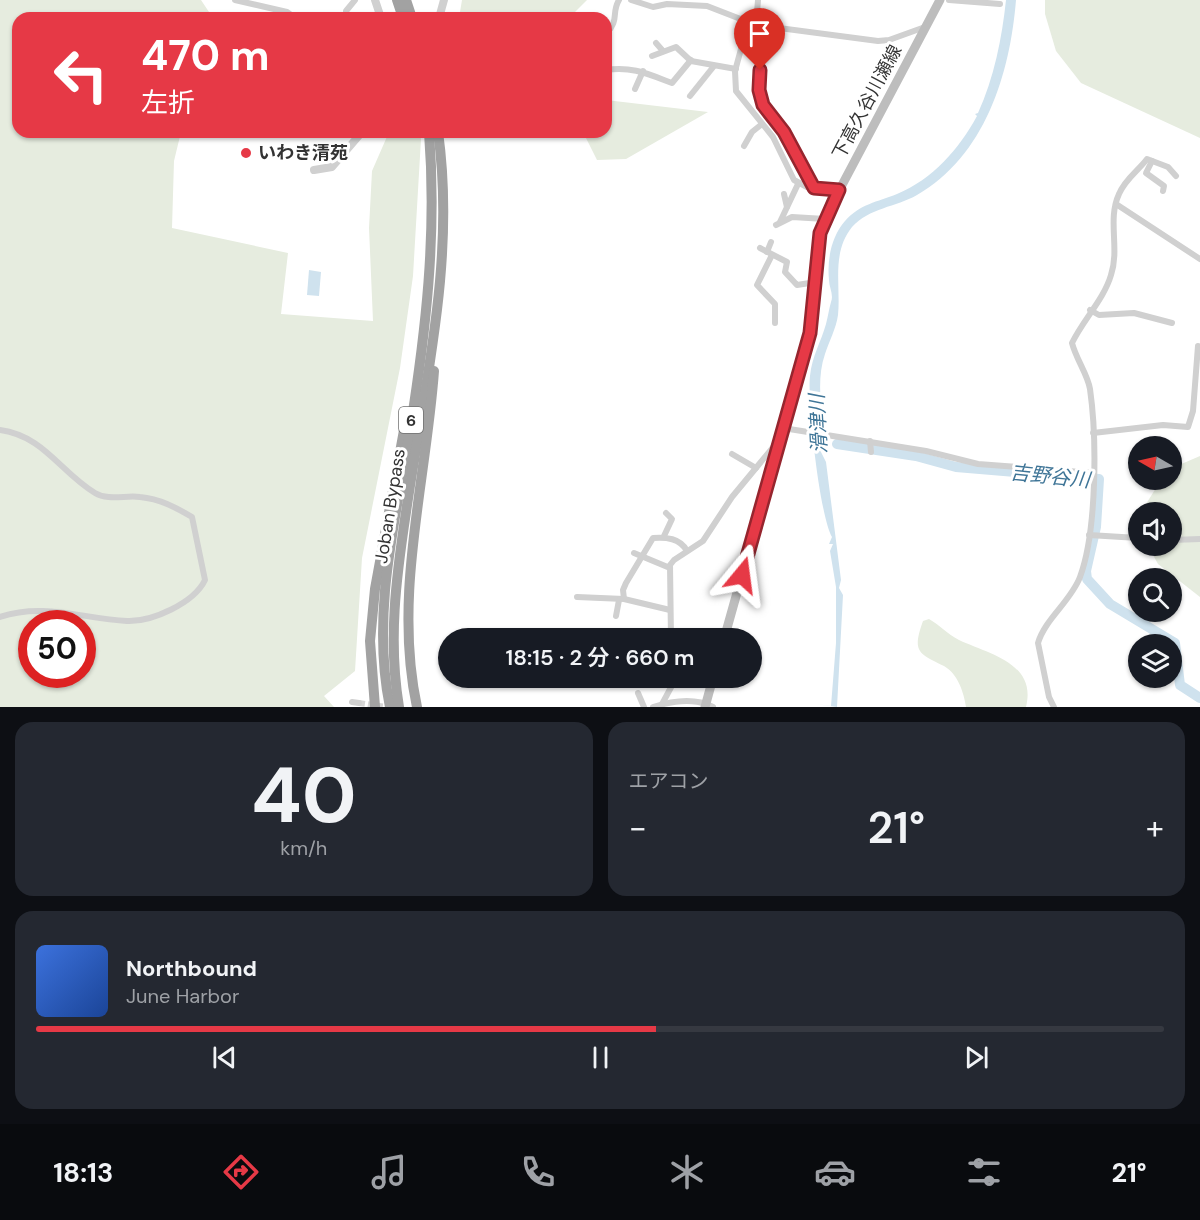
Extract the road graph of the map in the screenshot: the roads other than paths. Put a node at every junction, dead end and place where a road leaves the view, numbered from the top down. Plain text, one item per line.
1 (234, 0) edge
2 (355, 0) edge
3 (619, 0) edge
4 (631, 0) edge
5 (758, 0) edge
6 (940, 0) edge
7 (949, 0) edge
8 (1000, 4) dead end
9 (287, 12) edge
10 (345, 12) edge
11 (756, 25) junction
12 (764, 26) junction
13 (612, 27) edge
14 (925, 27) junction
15 (656, 42) dead end
16 (663, 51) junction
17 (652, 56) dead end
18 (690, 60) junction
19 (714, 66) junction
20 (612, 69) edge
21 (736, 69) junction
22 (643, 71) junction
23 (691, 80) dead end
24 (698, 85) junction
25 (635, 90) dead end
26 (690, 96) dead end
27 (762, 124) junction
28 (357, 138) edge
29 (429, 138) edge
30 (439, 138) edge
31 (744, 146) dead end
32 (1152, 161) junction
33 (314, 170) dead end
34 (1176, 176) dead end
35 (798, 184) junction
36 (814, 188) junction
37 (839, 190) junction
38 (1163, 191) dead end
39 (784, 194) dead end
40 (1116, 204) junction
41 (787, 207) junction
42 (825, 219) junction
43 (771, 242) dead end
44 (766, 252) junction
45 (1200, 259) edge
46 (816, 282) junction
47 (437, 310) junction
48 (1090, 310) junction
49 (1172, 322) dead end
50 (775, 324) dead end
51 (1198, 346) dead end
52 (420, 366) junction
53 (1198, 375) edge
54 (0, 430) edge
55 (782, 433) junction
56 (1093, 433) junction
57 (732, 454) dead end
58 (756, 468) junction
59 (1094, 477) junction
60 (666, 513) dead end
61 (1092, 535) junction
62 (664, 536) junction
63 (1128, 537) edge
64 (1200, 539) edge
65 (1182, 540) edge
66 (687, 550) junction
67 (637, 555) junction
68 (670, 568) junction
69 (577, 597) dead end
70 (622, 599) junction
71 (670, 610) junction
72 (616, 616) dead end
73 (0, 617) edge
74 (671, 628) edge
75 (727, 628) edge
76 (671, 688) edge
77 (711, 688) edge
78 (638, 693) dead end
79 (661, 706) edge
80 (708, 706) edge
81 (375, 707) edge
82 (390, 707) edge
83 (399, 707) edge
84 (417, 707) edge
85 (644, 707) edge
86 (653, 707) edge
87 (1054, 707) edge

1 - 9 street
2 - 10 street
3 - 13 street
4 - 11 street
5 - 11 street
6 - 14 main road, 下高久谷川瀬線
7 - 8 street
11 - 12 street
11 - 21 street
12 - 14 street
12 - 36 street
14 - 37 main road, 下高久谷川瀬線
15 - 16 street
16 - 17 street
16 - 18 street
18 - 19 street
18 - 22 street
19 - 21 street
19 - 24 street
20 - 22 street
21 - 27 street
22 - 25 street
23 - 24 street
24 - 26 street
27 - 31 street
27 - 35 street
28 - 33 street
29 - 52 highway, Joban Bypass / 6
30 - 47 highway, Joban Bypass / 6
32 - 34 street
32 - 38 street
32 - 40 street
35 - 36 street
35 - 41 street
36 - 37 street
37 - 42 main road, 下高久谷川瀬線
39 - 41 street
40 - 45 street
40 - 48 street
41 - 42 street
42 - 46 main road, 下高久谷川瀬線
43 - 44 street
44 - 46 street
44 - 50 street
46 - 55 main road, 下高久谷川瀬線
47 - 83 highway, Joban Bypass / 6
47 - 84 highway
48 - 49 street
48 - 56 street
51 - 53 street
52 - 81 highway
52 - 82 highway, Joban Bypass / 6
53 - 56 street
54 - 73 street
55 - 58 street
55 - 59 street
55 - 75 main road, 下高久谷川瀬線
56 - 59 street
57 - 58 street
58 - 66 street
59 - 61 street
60 - 62 street
61 - 63 street
61 - 87 street
62 - 66 street
62 - 67 street
64 - 65 street
66 - 68 street
67 - 68 street
67 - 70 street
68 - 71 street
69 - 70 street
70 - 71 street
70 - 72 street
71 - 74 street
76 - 79 street
77 - 80 main road
78 - 85 street
79 - 80 street
79 - 86 street

